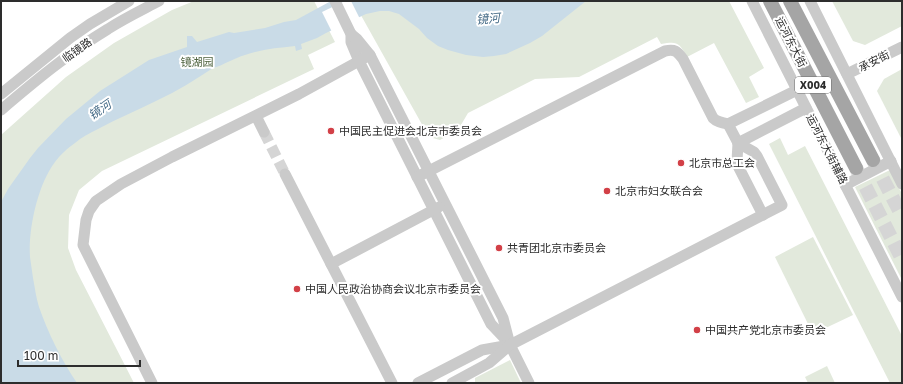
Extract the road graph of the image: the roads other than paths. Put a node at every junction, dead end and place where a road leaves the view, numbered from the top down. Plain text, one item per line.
1 (129, 1) edge
2 (159, 1) edge
3 (752, 1) edge
4 (770, 1) edge
5 (790, 1) edge
6 (810, 1) edge
7 (336, 3) edge
8 (351, 34) junction
9 (902, 47) edge
10 (370, 55) junction
11 (359, 61) junction
12 (847, 74) junction
13 (797, 90) junction
14 (1, 94) edge
15 (806, 108) junction
16 (1, 110) edge
17 (256, 116) junction
18 (728, 124) junction
19 (264, 132) tunnel mouth
20 (738, 143) junction
21 (873, 160) tunnel mouth
22 (890, 161) junction
23 (856, 168) tunnel mouth
24 (429, 171) junction
25 (285, 174) tunnel mouth
26 (417, 177) junction
27 (902, 184) edge
28 (845, 185) junction
29 (445, 204) junction
30 (434, 210) junction
31 (763, 215) junction
32 (331, 264) junction
33 (902, 297) edge
34 (510, 345) junction
35 (458, 382) edge
36 (152, 383) edge
37 (392, 383) edge
38 (418, 383) edge
39 (530, 383) edge

1 - 14 street, 临镜路
2 - 16 street, 临镜路
3 - 13 street, 运河东大街辅路
4 - 23 main road, 运河东大街 / X004
5 - 21 main road, 运河东大街 / X004
6 - 12 street
7 - 8 street
8 - 10 street
8 - 11 street
9 - 12 street, 承安街
10 - 11 street
10 - 24 street
11 - 17 street
11 - 26 street
12 - 22 street
13 - 15 street, 运河东大街辅路
13 - 18 street
15 - 20 street
15 - 28 street, 运河东大街辅路
17 - 19 street
17 - 36 street
18 - 20 street
18 - 24 street
20 - 31 street
20 - 31 street
22 - 27 street
22 - 28 street
24 - 26 street
24 - 29 street
25 - 32 street
26 - 30 street
28 - 33 street, 运河东大街辅路
29 - 30 street
29 - 34 street
30 - 32 street
30 - 34 street
31 - 34 street
32 - 37 street
34 - 35 street
34 - 38 street
34 - 39 street

